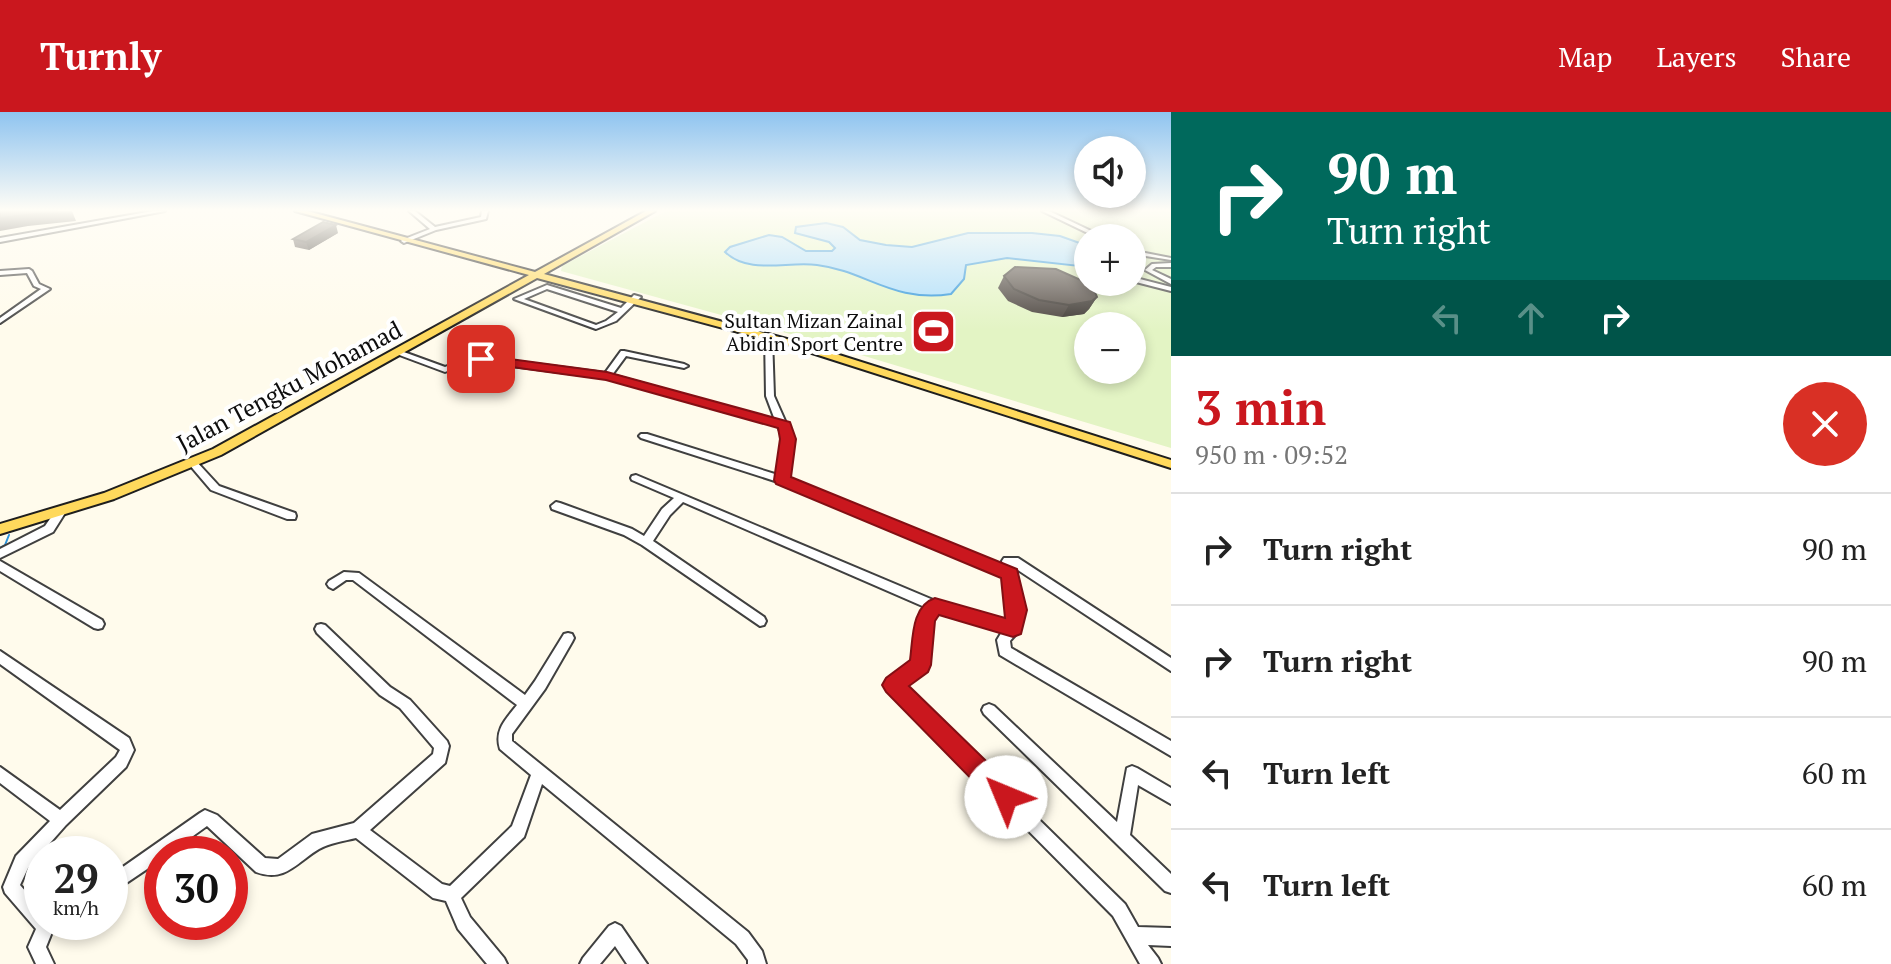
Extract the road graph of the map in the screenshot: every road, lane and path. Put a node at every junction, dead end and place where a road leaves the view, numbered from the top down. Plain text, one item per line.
1 (445, 251) edge
2 (575, 251) edge
3 (577, 251) edge
4 (1146, 257) edge
5 (1146, 259) edge
6 (1171, 262) edge
7 (1146, 263) edge
8 (552, 264) junction
9 (1161, 264) junction
10 (1150, 266) junction
11 (514, 268) junction
12 (3, 273) edge
13 (534, 275) junction
14 (559, 280) junction
15 (1171, 282) edge
16 (1146, 283) edge
17 (510, 286) junction
18 (1171, 289) edge
19 (635, 299) junction
20 (623, 311) junction
21 (0, 321) edge
22 (768, 337) junction
23 (398, 353) junction
24 (684, 366) dead end
25 (607, 376) junction
26 (784, 425) junction
27 (644, 436) dead end
28 (1171, 458) edge
29 (193, 463) junction
30 (1171, 464) edge
31 (636, 478) dead end
32 (782, 480) junction
33 (682, 497) junction
34 (556, 506) dead end
35 (60, 513) junction
36 (291, 516) dead end
37 (6, 524) edge
38 (646, 542) junction
39 (0, 554) edge
40 (0, 565) edge
41 (1010, 574) junction
42 (333, 584) dead end
43 (935, 606) junction
44 (760, 621) dead end
45 (98, 624) dead end
46 (1013, 628) junction
47 (321, 629) dead end
48 (568, 638) dead end
49 (0, 657) edge
50 (1171, 665) edge
51 (526, 704) junction
52 (989, 710) dead end
53 (1171, 749) edge
54 (539, 773) junction
55 (0, 774) edge
56 (1171, 796) edge
57 (61, 820) junction
58 (358, 830) junction
59 (1122, 838) junction
60 (128, 873) edge
61 (7, 882) edge
62 (1171, 885) edge
63 (451, 894) junction
64 (24, 899) edge
65 (1135, 936) junction
66 (1171, 937) edge
67 (42, 940) edge
68 (45, 964) edge
69 (498, 964) edge
70 (589, 964) edge
71 (638, 964) edge
72 (757, 964) edge
73 (1152, 964) edge

1 - 11 main road
2 - 8 main road
3 - 8 main road
4 - 6 street
5 - 9 street
6 - 9 street
7 - 10 street
8 - 11 main road
8 - 13 main road
8 - 14 main road
9 - 10 street
10 - 15 street
11 - 13 main road
11 - 17 main road
12 - 21 street
13 - 14 main road
13 - 17 main road, Jalan Tengku Mohamad
13 - 23 main road, Jalan Tengku Mohamad
14 - 19 main road
16 - 18 street
17 - 37 main road, Jalan Tengku Mohamad
19 - 20 street
19 - 22 main road
19 - 28 main road
20 - 20 street
22 - 26 street
22 - 30 main road
23 - 25 street
23 - 29 main road, Jalan Tengku Mohamad
24 - 25 street
25 - 26 street
26 - 32 street
27 - 32 street
29 - 35 main road, Jalan Tengku Mohamad
29 - 36 street
31 - 33 street
32 - 41 street
33 - 38 street
33 - 43 street
34 - 38 street
35 - 37 main road, Jalan Tengku Mohamad
35 - 39 street
38 - 44 street
40 - 45 street
41 - 46 street
41 - 50 street
42 - 51 street
43 - 46 street
43 - 65 street
46 - 53 street
47 - 58 street
48 - 51 street
49 - 57 street
51 - 54 street
52 - 59 street
54 - 63 street
54 - 72 street
55 - 57 street
56 - 59 street
57 - 61 street
58 - 60 street
58 - 63 street
59 - 62 street
61 - 64 street
63 - 69 street
65 - 66 street
65 - 73 street
67 - 68 street
70 - 71 street

